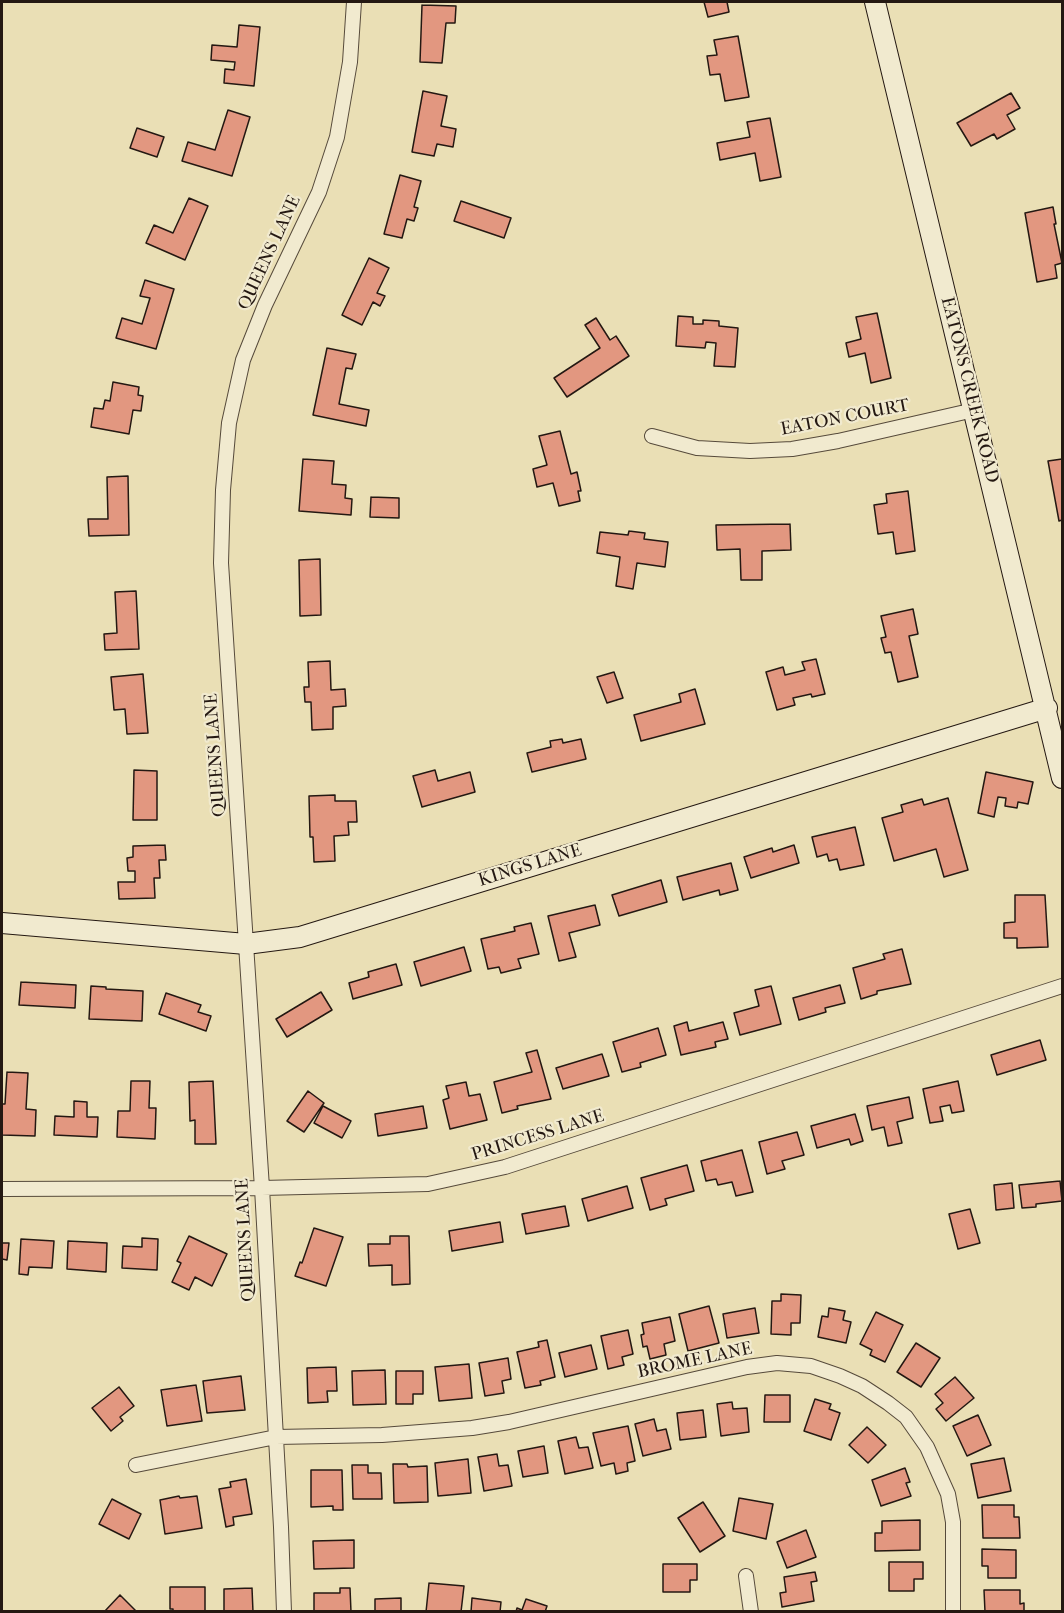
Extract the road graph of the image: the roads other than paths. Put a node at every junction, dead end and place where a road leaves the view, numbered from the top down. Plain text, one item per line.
1 (354, 2) edge
2 (874, 2) edge
3 (974, 410) junction
4 (652, 436) dead end
5 (1047, 708) junction
6 (1062, 778) edge
7 (2, 924) edge
8 (246, 944) junction
9 (1062, 986) edge
10 (262, 1188) junction
11 (2, 1189) edge
12 (276, 1437) junction
13 (136, 1465) dead end
14 (746, 1576) dead end
15 (284, 1611) edge
16 (751, 1611) edge
17 (953, 1611) edge

1 - 8 street, QUEENS LANE
2 - 3 street, EATONS CREEK ROAD
3 - 4 street, EATON COURT
3 - 5 street, EATONS CREEK ROAD
5 - 6 street, EATONS CREEK ROAD
5 - 8 street, KINGS LANE
7 - 8 street, KINGS LANE
8 - 10 street, QUEENS LANE
9 - 10 street, PRINCESS LANE
10 - 11 street, PRINCESS LANE
10 - 12 street, QUEENS LANE
12 - 13 street, BROME LANE
12 - 15 street, QUEENS LANE
12 - 17 street, BROME LANE
14 - 16 street

